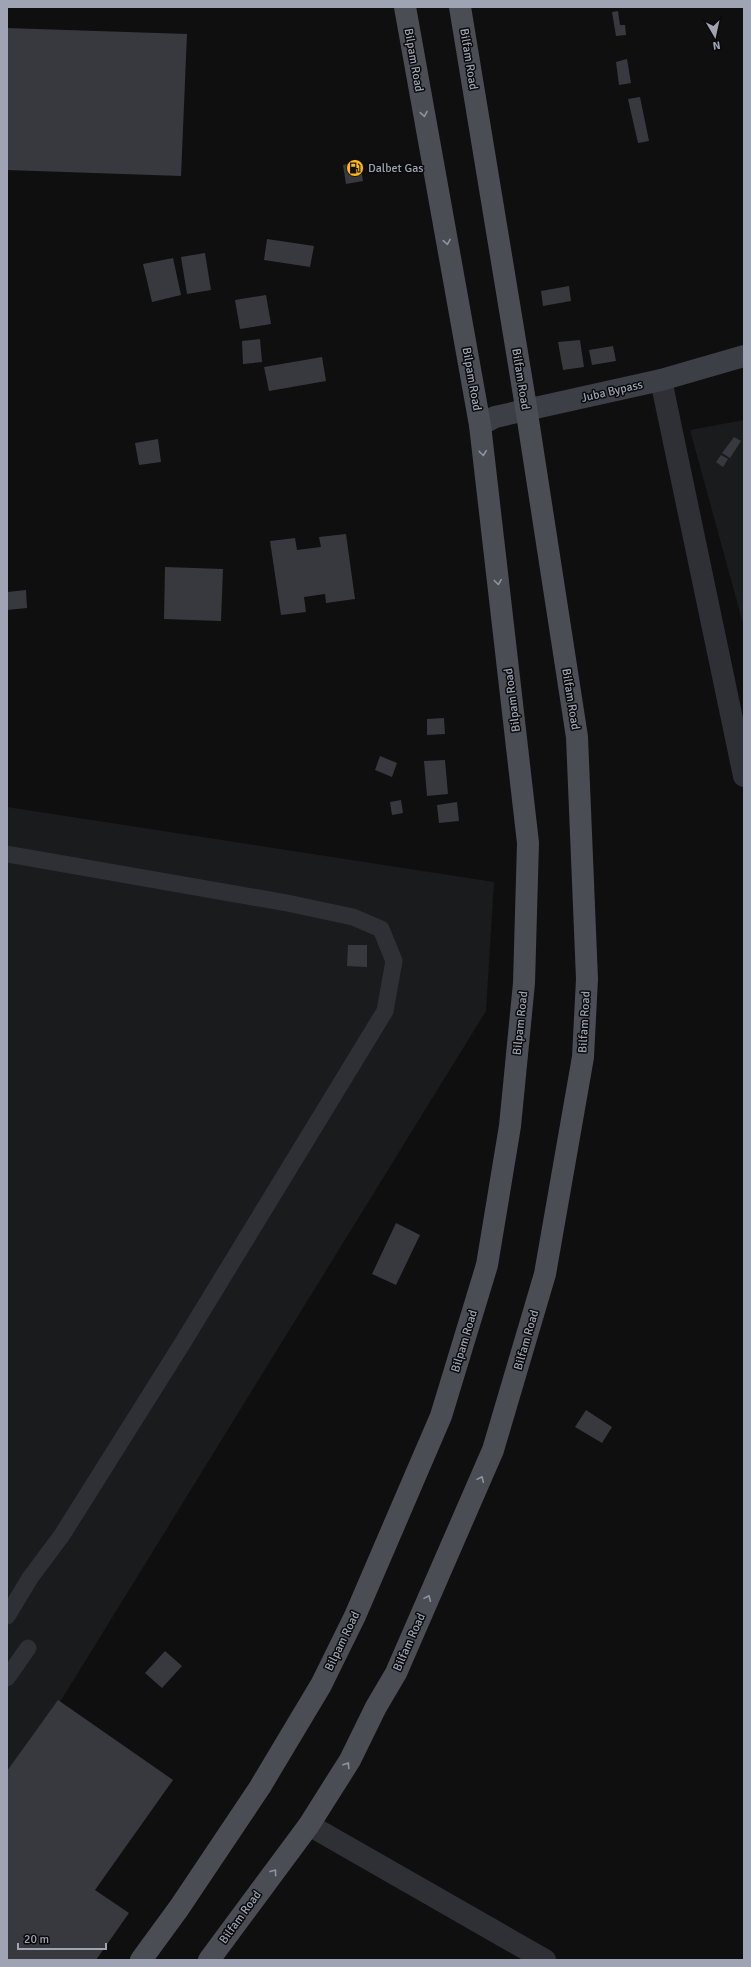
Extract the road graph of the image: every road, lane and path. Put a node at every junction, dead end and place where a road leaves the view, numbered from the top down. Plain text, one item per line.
1 (405, 7) edge
2 (460, 7) edge
3 (744, 356) edge
4 (661, 380) junction
5 (480, 424) junction
6 (744, 776) edge
7 (7, 854) edge
8 (7, 1616) edge
9 (28, 1648) dead end
10 (7, 1678) edge
11 (309, 1825) junction
12 (141, 1960) edge
13 (209, 1960) edge
14 (545, 1960) edge

1 -> 5 main road, Bilpam Road
11 -> 2 main road, Bilfam Road
3 - 4 main road, Juba Bypass
4 - 5 main road, Juba Bypass
4 - 6 street
5 -> 12 main road, Bilpam Road
7 - 8 lane
9 - 10 lane
13 -> 11 main road, Bilfam Road
11 - 14 street

